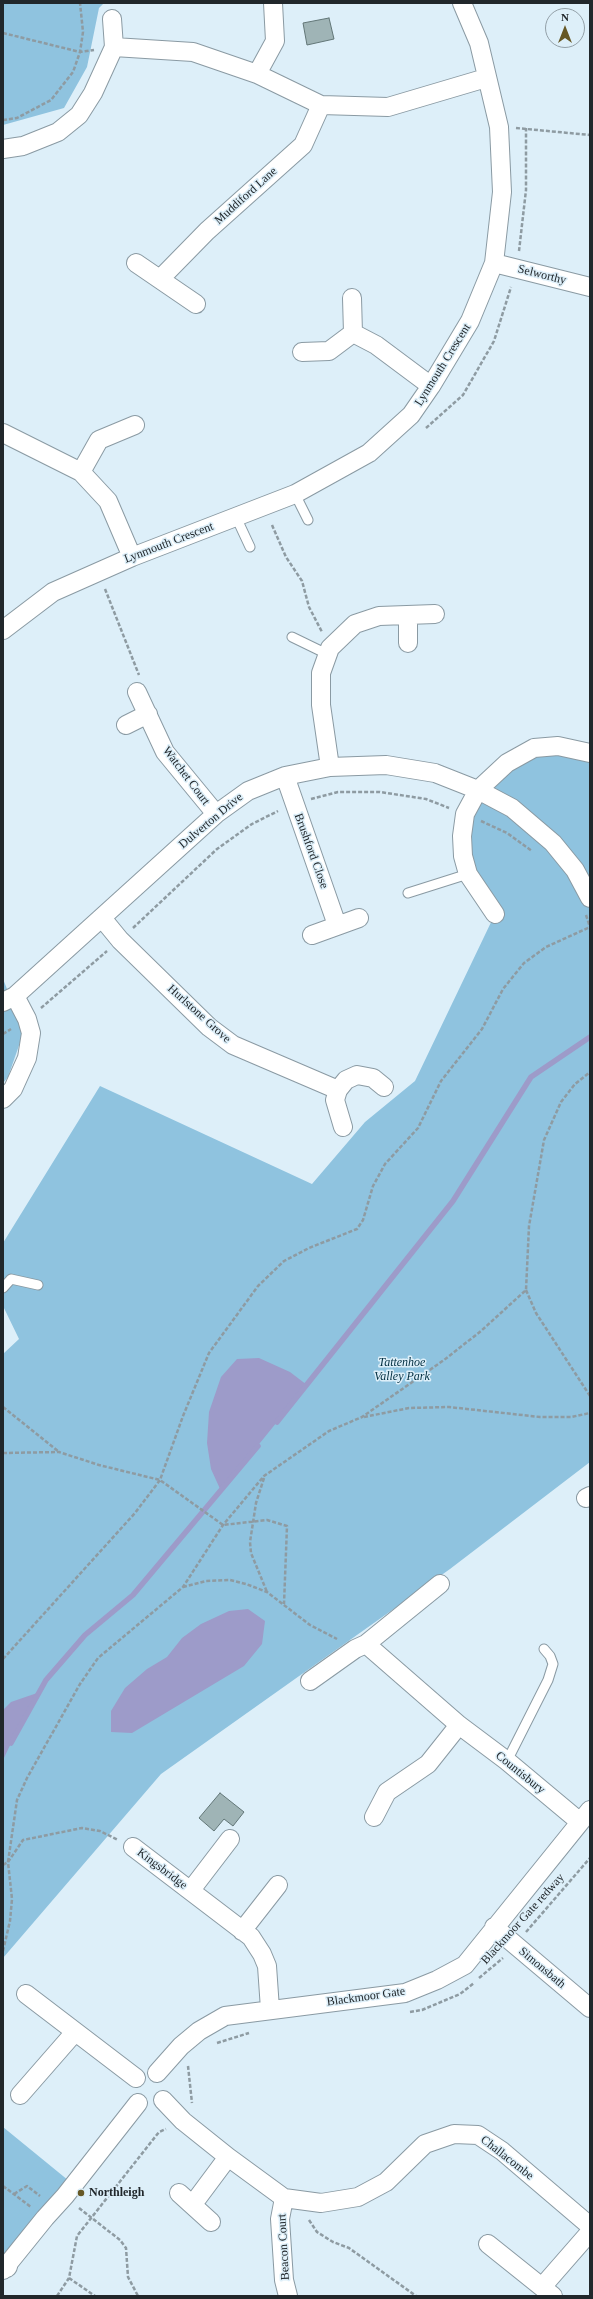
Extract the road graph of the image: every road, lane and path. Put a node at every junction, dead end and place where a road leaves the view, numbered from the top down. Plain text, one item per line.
1 (80, 3) edge
2 (273, 3) edge
3 (462, 3) edge
4 (112, 19) dead end
5 (3, 33) edge
6 (114, 47) junction
7 (80, 52) junction
8 (258, 74) junction
9 (486, 78) junction
10 (321, 105) junction
11 (3, 120) edge
12 (500, 127) junction
13 (590, 135) edge
14 (3, 149) edge
15 (136, 263) dead end
16 (494, 264) junction
17 (160, 279) junction
18 (590, 287) edge
19 (352, 298) dead end
20 (196, 304) dead end
21 (353, 333) junction
22 (302, 352) dead end
23 (432, 386) junction
24 (135, 425) dead end
25 (3, 433) edge
26 (81, 472) junction
27 (295, 494) junction
28 (236, 517) junction
29 (308, 520) dead end
30 (272, 525) dead end
31 (250, 547) dead end
32 (132, 558) junction
33 (104, 586) dead end
34 (435, 614) dead end
35 (408, 617) junction
36 (3, 630) edge
37 (292, 637) dead end
38 (408, 643) dead end
39 (329, 651) junction
40 (137, 692) joint
41 (148, 714) junction
42 (126, 724) dead end
43 (590, 754) edge
44 (330, 767) junction
45 (285, 776) junction
46 (478, 790) junction
47 (294, 804) junction
48 (216, 814) junction
49 (465, 814) junction
50 (534, 853) dead end
51 (468, 874) junction
52 (408, 893) dead end
53 (587, 904) edge
54 (495, 914) dead end
55 (102, 918) junction
56 (359, 918) dead end
57 (337, 925) junction
58 (590, 927) edge
59 (312, 935) dead end
60 (120, 940) junction
61 (9, 999) edge
62 (27, 1020) junction
63 (3, 1034) edge
64 (590, 1072) edge
65 (384, 1086) dead end
66 (338, 1090) junction
67 (3, 1099) edge
68 (343, 1127) dead end
69 (38, 1285) dead end
70 (3, 1288) edge
71 (526, 1290) junction
72 (590, 1396) edge
73 (3, 1407) edge
74 (590, 1413) edge
75 (362, 1417) junction
76 (59, 1452) junction
77 (3, 1453) edge
78 (264, 1476) junction
79 (160, 1480) junction
80 (251, 1523) junction
81 (223, 1525) junction
82 (440, 1584) dead end
83 (183, 1587) junction
84 (267, 1592) junction
85 (284, 1604) junction
86 (360, 1646) junction
87 (544, 1649) dead end
88 (3, 1659) edge
89 (310, 1681) dead end
90 (459, 1725) junction
91 (507, 1761) junction
92 (585, 1816) edge
93 (374, 1817) dead end
94 (230, 1839) dead end
95 (133, 1847) joint
96 (590, 1858) edge
97 (8, 1862) junction
98 (3, 1865) edge
99 (278, 1885) dead end
100 (191, 1890) junction
101 (494, 1927) junction
102 (242, 1931) junction
103 (515, 1945) junction
104 (3, 1950) edge
105 (26, 1994) dead end
106 (590, 2008) edge
107 (270, 2009) junction
108 (407, 2012) dead end
109 (75, 2032) junction
110 (256, 2032) dead end
111 (214, 2044) dead end
112 (188, 2063) dead end
113 (157, 2073) junction
114 (136, 2078) junction
115 (20, 2095) dead end
116 (163, 2100) junction
117 (138, 2103) junction
118 (183, 2121) junction
119 (228, 2157) junction
120 (3, 2186) edge
121 (178, 2193) dead end
122 (14, 2194) junction
123 (65, 2196) junction
124 (283, 2203) junction
125 (193, 2204) junction
126 (45, 2218) junction
127 (90, 2218) junction
128 (211, 2222) dead end
129 (590, 2226) edge
130 (590, 2232) edge
131 (488, 2244) dead end
132 (4, 2267) edge
133 (69, 2278) junction
134 (547, 2291) edge
135 (57, 2296) edge
136 (95, 2296) edge
137 (138, 2296) edge
138 (288, 2296) edge
139 (416, 2296) edge

1 - 7 path
2 - 8 street
3 - 9 street, Lynmouth Crescent
4 - 6 street
5 - 7 path
6 - 7 path
6 - 8 street
6 - 14 street
7 - 11 path
8 - 10 street
9 - 10 street
9 - 12 street, Lynmouth Crescent
10 - 17 street, Muddiford Lane
12 - 13 path
12 - 16 street, Lynmouth Crescent
15 - 17 street
16 - 18 street, Selworthy
16 - 23 street, Lynmouth Crescent
17 - 20 street
19 - 21 street
21 - 22 street
21 - 23 street
23 - 27 street, Lynmouth Crescent
24 - 26 street
25 - 26 street
26 - 32 street
27 - 28 street, Lynmouth Crescent
27 - 29 lane
28 - 31 lane
28 - 32 street, Lynmouth Crescent
30 - 39 path
32 - 36 street, Lynmouth Crescent
33 - 40 path
34 - 35 street
35 - 38 street
35 - 39 street
37 - 39 lane
39 - 44 street
40 - 41 street, Watchet Court
41 - 42 street
41 - 48 street, Watchet Court
43 - 46 street
44 - 45 street, Dulverton Drive
44 - 46 street, Dulverton Drive
45 - 47 street, Brushford Close
45 - 48 street, Dulverton Drive
46 - 49 street
46 - 53 street, Dulverton Drive
47 - 49 path
47 - 57 street, Brushford Close
47 - 60 path
48 - 55 street, Dulverton Drive
49 - 50 path
49 - 51 street
51 - 52 lane
51 - 54 street
53 - 58 path
55 - 60 street, Hurlstone Grove
55 - 61 street, Dulverton Drive
56 - 57 street
57 - 59 street
58 - 79 path
60 - 62 path
60 - 66 street, Hurlstone Grove
61 - 62 street
62 - 63 path
62 - 67 street
64 - 71 path
65 - 66 street
66 - 68 street
69 - 70 lane
71 - 72 path
71 - 75 path
73 - 76 path
74 - 75 path
75 - 78 path
76 - 77 path
76 - 79 path
78 - 80 path
78 - 81 path
79 - 81 path
79 - 88 path
80 - 81 path
80 - 84 path
80 - 85 path
81 - 83 path
82 - 86 street
83 - 84 path
83 - 97 path
84 - 85 path
85 - 86 path
86 - 89 street
86 - 90 street, Countisbury
87 - 91 lane
90 - 91 street, Countisbury
90 - 93 street
91 - 92 street, Countisbury
92 - 101 street, Blackmoor Gate
94 - 100 street, Kingsbridge
95 - 97 path
95 - 100 street, Kingsbridge
96 - 103 path, Blackmoor Gate redway
97 - 98 path
97 - 104 path
99 - 102 street
100 - 102 street, Kingsbridge
101 - 103 street, Simonsbath
101 - 107 street, Blackmoor Gate
102 - 107 street, Kingsbridge
103 - 106 street, Simonsbath
103 - 108 path, Blackmoor Gate redway
105 - 109 street
107 - 113 street, Blackmoor Gate
109 - 114 street
109 - 115 street
110 - 111 path
112 - 118 path
113 - 114 street
113 - 116 street
114 - 117 street
116 - 117 street
116 - 118 street, Challacombe
117 - 123 street
118 - 119 street, Challacombe
118 - 127 path
119 - 124 street, Challacombe
119 - 125 street
120 - 122 path
121 - 125 street
122 - 123 path
122 - 126 path
123 - 126 street
123 - 127 path
124 - 129 street, Challacombe
124 - 138 street, Beacon Court
124 - 139 path
125 - 128 street
126 - 132 street
127 - 133 path
127 - 137 path
130 - 134 street
131 - 134 street
133 - 135 path
133 - 136 path

